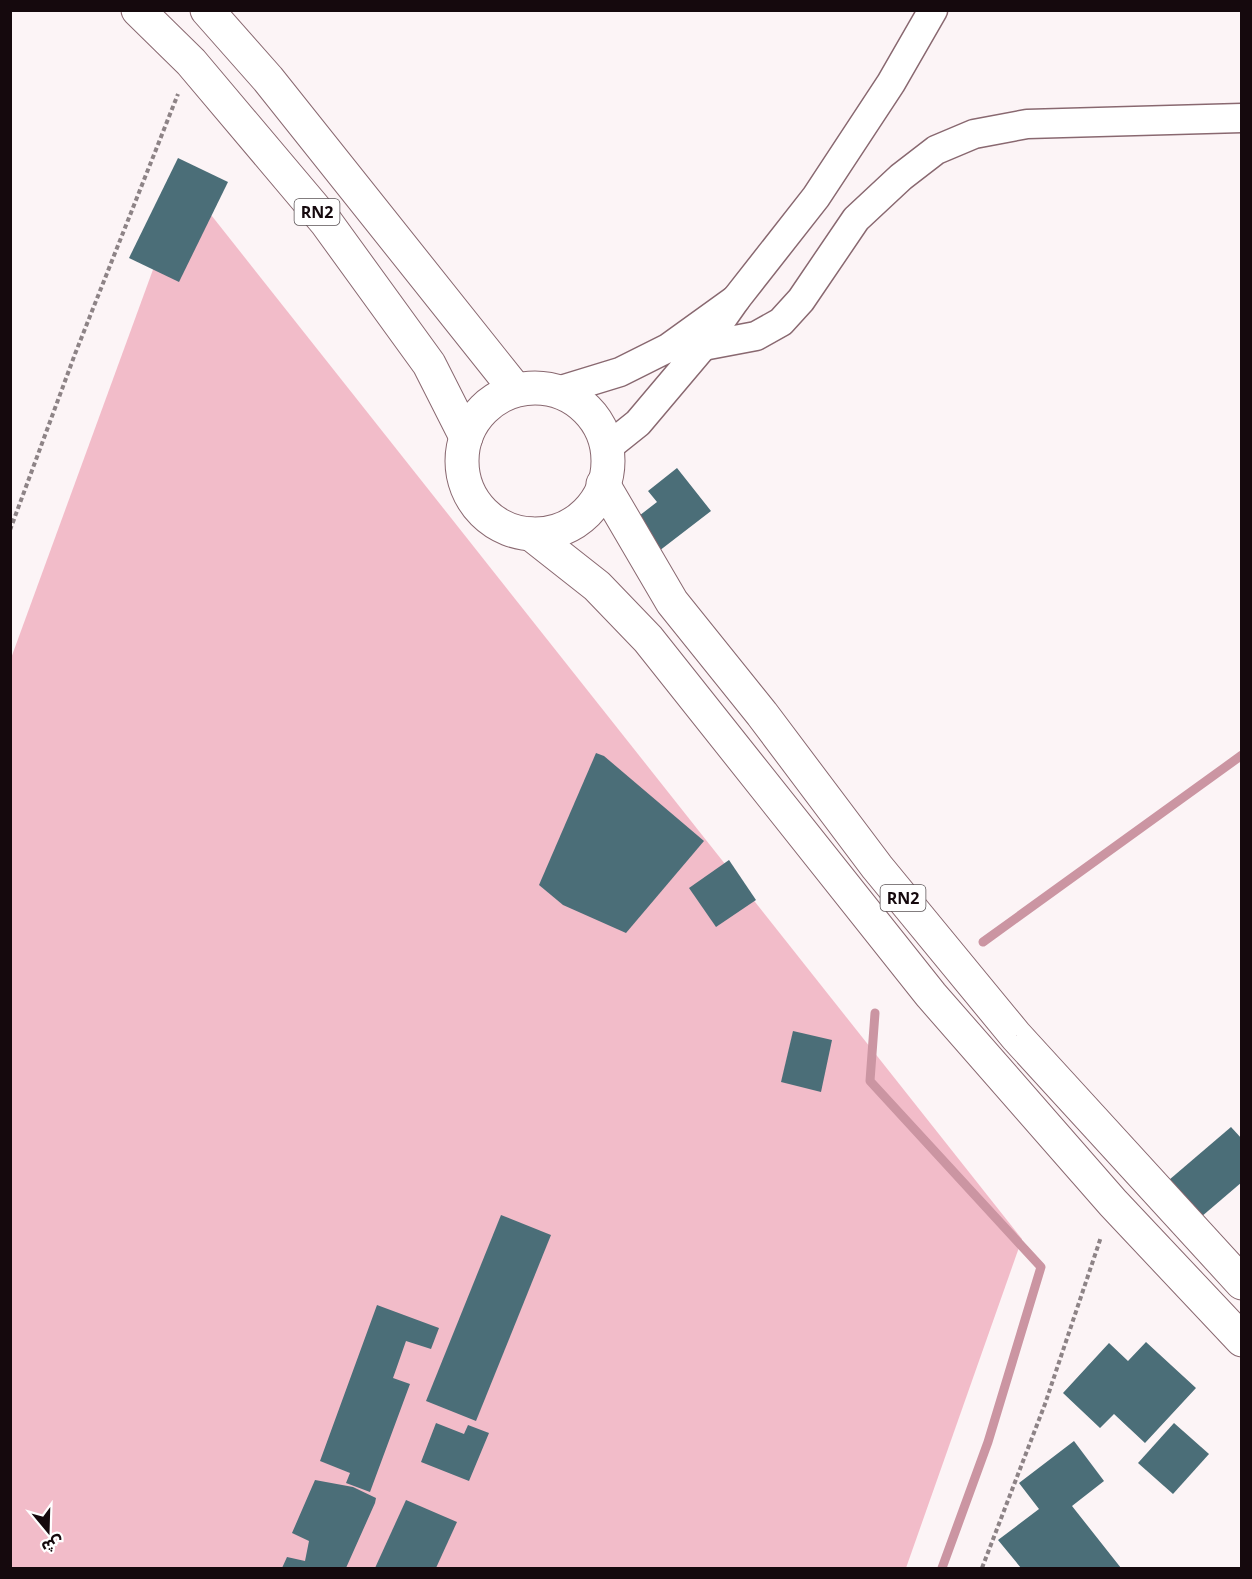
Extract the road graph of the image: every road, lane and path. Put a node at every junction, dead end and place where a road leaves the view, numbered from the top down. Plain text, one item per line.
1 (138, 10) edge
2 (207, 10) edge
3 (933, 10) edge
4 (191, 62) junction
5 (1242, 118) edge
6 (736, 299) junction
7 (703, 346) junction
8 (515, 389) junction
9 (558, 390) junction
10 (466, 437) junction
11 (608, 447) junction
12 (603, 484) junction
13 (10, 530) edge
14 (531, 534) junction
15 (1113, 1203) junction
16 (1242, 1282) edge
17 (1242, 1340) edge
18 (982, 1569) edge

1 - 4 highway, RN2
2 - 8 highway, RN2
3 - 6 street
4 - 10 highway, RN2
4 - 13 path
5 - 7 street
6 - 7 street
6 - 9 street
7 - 11 street
8 - 9 highway, RN2
8 - 10 highway, RN2
9 - 11 highway, RN2
10 - 14 highway, RN2
11 - 12 highway, RN2
12 - 14 highway, RN2
12 - 16 highway, RN2
14 - 15 highway, RN2
15 - 17 highway, RN2
15 - 18 path

